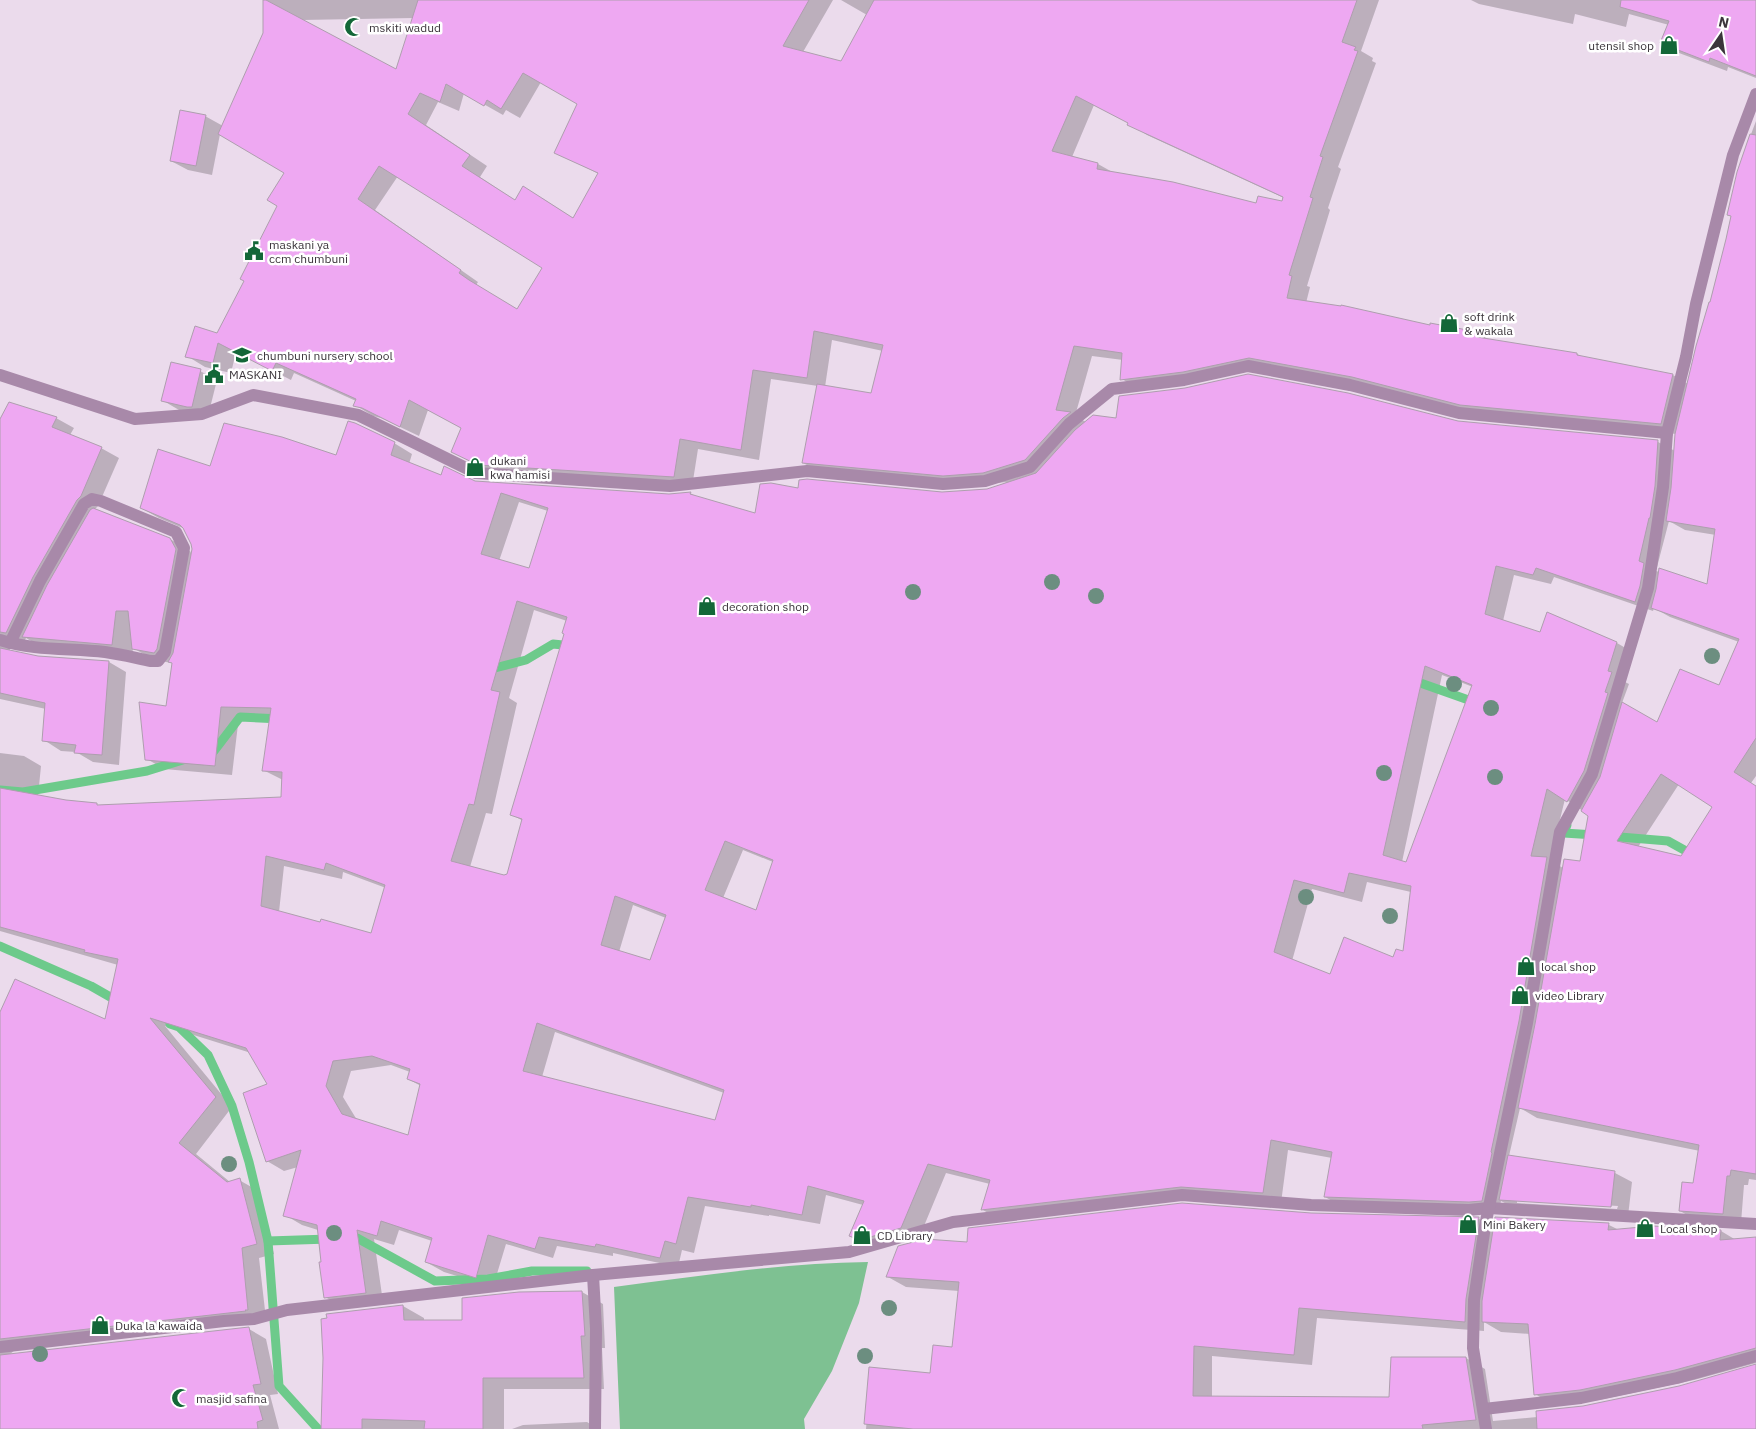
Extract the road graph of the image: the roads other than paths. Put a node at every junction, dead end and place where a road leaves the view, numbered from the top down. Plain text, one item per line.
1 (1756, 94) edge
2 (0, 375) edge
3 (1667, 433) junction
4 (5, 642) edge
5 (1488, 1208) junction
6 (1756, 1224) edge
7 (593, 1275) junction
8 (0, 1347) edge
9 (1756, 1356) edge
10 (1484, 1409) junction
11 (595, 1429) edge
12 (1486, 1429) edge

1 - 3 street
2 - 3 street
3 - 5 street
4 - 4 street
5 - 6 street
5 - 7 street
5 - 10 street
7 - 8 street
7 - 11 street
9 - 10 street
10 - 12 street

